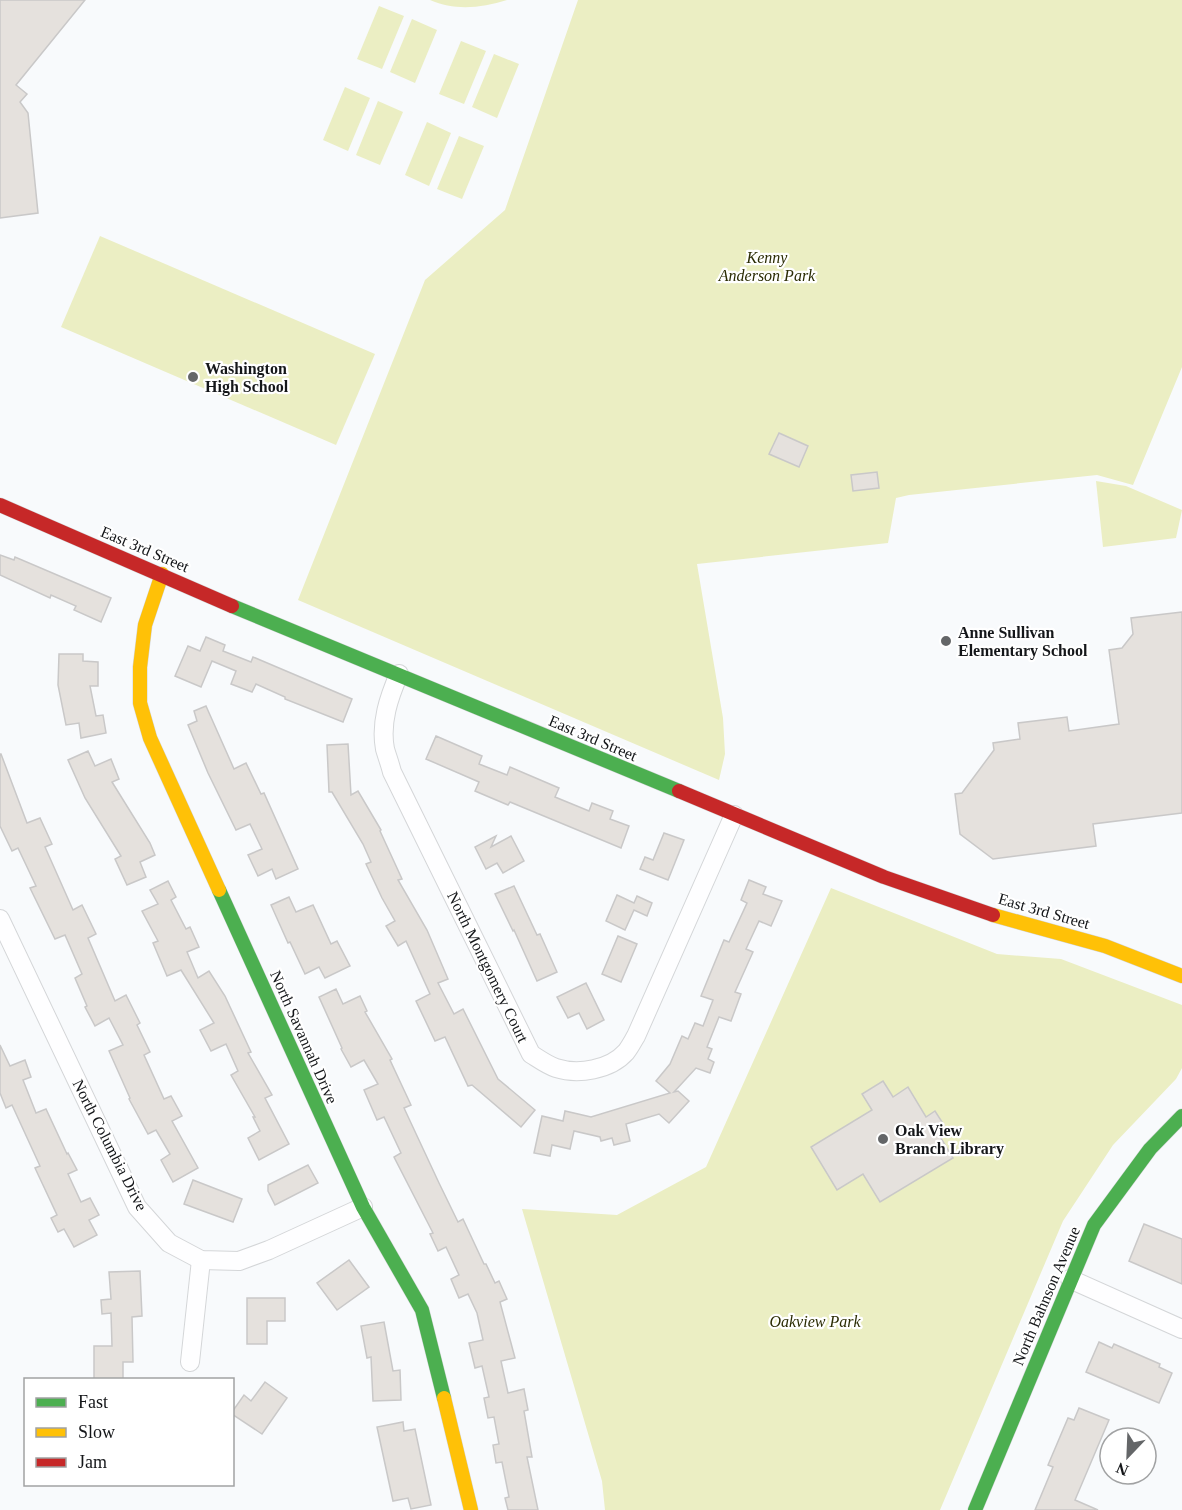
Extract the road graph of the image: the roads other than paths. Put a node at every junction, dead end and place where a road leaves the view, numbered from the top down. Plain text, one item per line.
1 (0, 505) edge
2 (162, 574) junction
3 (399, 675) junction
4 (734, 815) junction
5 (0, 919) edge
6 (1182, 976) edge
7 (1182, 1116) edge
8 (363, 1207) junction
9 (201, 1260) junction
10 (1070, 1279) junction
11 (1182, 1329) edge
12 (190, 1362) dead end
13 (471, 1510) edge
14 (975, 1510) edge

1 - 2 street, East 3rd Street
2 - 3 street, East 3rd Street
2 - 8 street, North Savannah Drive
3 - 4 street, East 3rd Street
3 - 4 street, North Montgomery Court
4 - 6 street, East 3rd Street
5 - 9 street, North Columbia Drive
7 - 10 street, North Bahnson Avenue
8 - 9 street, North Columbia Drive
8 - 13 street, North Savannah Drive
9 - 12 street
10 - 11 street
10 - 14 street, North Bahnson Avenue

